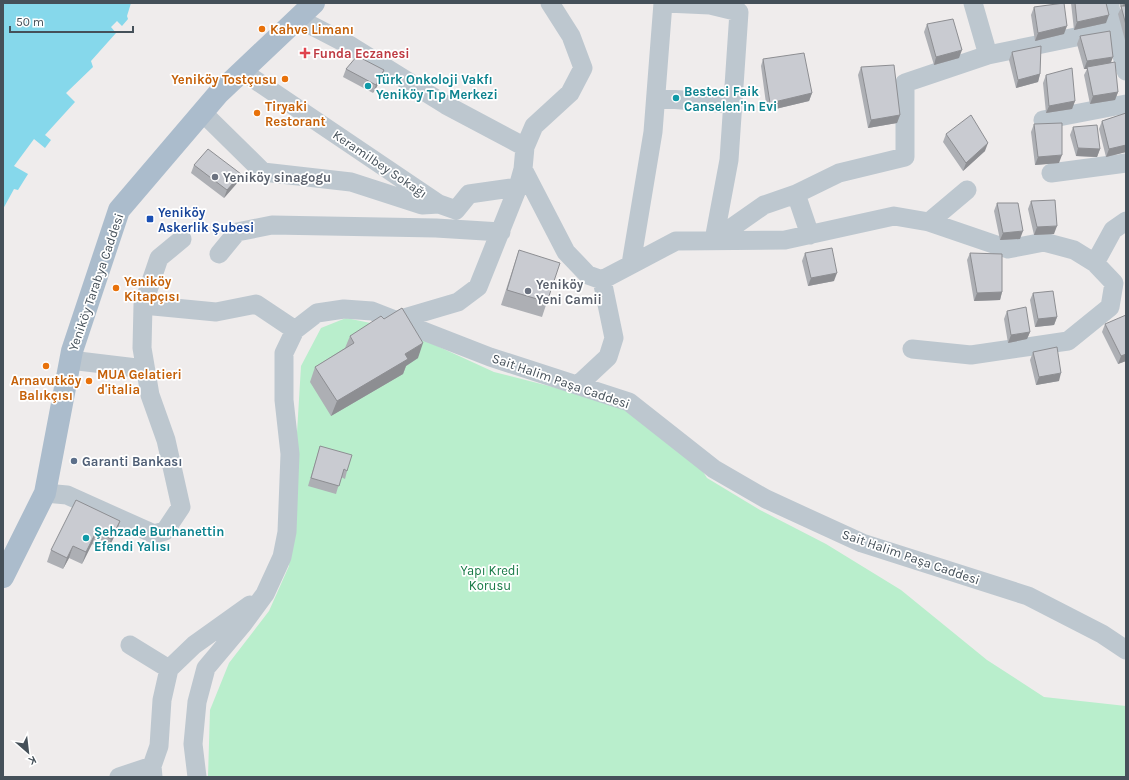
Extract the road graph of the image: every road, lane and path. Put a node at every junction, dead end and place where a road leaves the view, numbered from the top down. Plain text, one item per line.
1 (314, 3) edge
2 (550, 3) edge
3 (663, 3) edge
4 (666, 3) edge
5 (973, 3) edge
6 (1109, 3) edge
7 (739, 7) edge
8 (302, 8) edge
9 (1115, 29) junction
10 (988, 56) junction
11 (242, 71) junction
12 (1126, 71) edge
13 (656, 98) junction
14 (733, 104) junction
15 (1126, 104) edge
16 (202, 112) junction
17 (1043, 120) dead end
18 (525, 146) junction
19 (1126, 163) edge
20 (1051, 173) dead end
21 (520, 178) junction
22 (968, 190) dead end
23 (796, 194) junction
24 (439, 204) junction
25 (456, 210) junction
26 (1126, 221) edge
27 (930, 222) junction
28 (467, 230) junction
29 (501, 232) junction
30 (810, 235) junction
31 (182, 239) dead end
32 (714, 240) junction
33 (219, 254) dead end
34 (1095, 263) junction
35 (630, 264) junction
36 (602, 280) junction
37 (1120, 286) edge
38 (143, 305) junction
39 (397, 320) junction
40 (294, 330) junction
41 (912, 349) dead end
42 (70, 360) junction
43 (145, 369) junction
44 (578, 385) junction
45 (45, 493) junction
46 (3, 578) edge
47 (265, 594) junction
48 (130, 645) dead end
49 (1126, 650) edge
50 (169, 669) junction
51 (153, 772) edge
52 (119, 777) edge
53 (197, 777) edge

1 - 8 main road, Yeniköy Tarabya Caddesi
2 - 18 street
3 - 13 street
4 - 7 street
5 - 10 street
6 - 9 street
7 - 14 street
8 - 11 main road, Yeniköy Tarabya Caddesi
8 - 18 street
9 - 10 street
9 - 12 street
10 - 23 street
11 - 16 main road, Yeniköy Tarabya Caddesi
11 - 24 street, Keramilbey Sokağı
13 - 14 street
13 - 35 street
14 - 32 street
15 - 17 street
16 - 24 street
16 - 42 main road, Yeniköy Tarabya Caddesi
18 - 21 street
19 - 20 street
21 - 25 street
21 - 29 street
21 - 36 street
22 - 27 street
23 - 30 street
23 - 32 street
24 - 25 street
25 - 28 street
26 - 34 street
27 - 30 street
27 - 34 street
28 - 29 street
28 - 33 street
29 - 39 street
30 - 32 street
31 - 38 street
32 - 35 street
34 - 37 street
35 - 36 street
36 - 44 street
37 - 41 street
38 - 40 street
38 - 43 street
39 - 40 street, Sait Halim Paşa Caddesi
39 - 44 street, Sait Halim Paşa Caddesi
40 - 47 street
42 - 43 street
42 - 45 main road, Yeniköy Tarabya Caddesi
43 - 45 street
44 - 49 street, Sait Halim Paşa Caddesi
45 - 46 main road, Yeniköy Tarabya Caddesi
47 - 50 street
47 - 53 street
48 - 50 street
50 - 51 street
51 - 52 street

